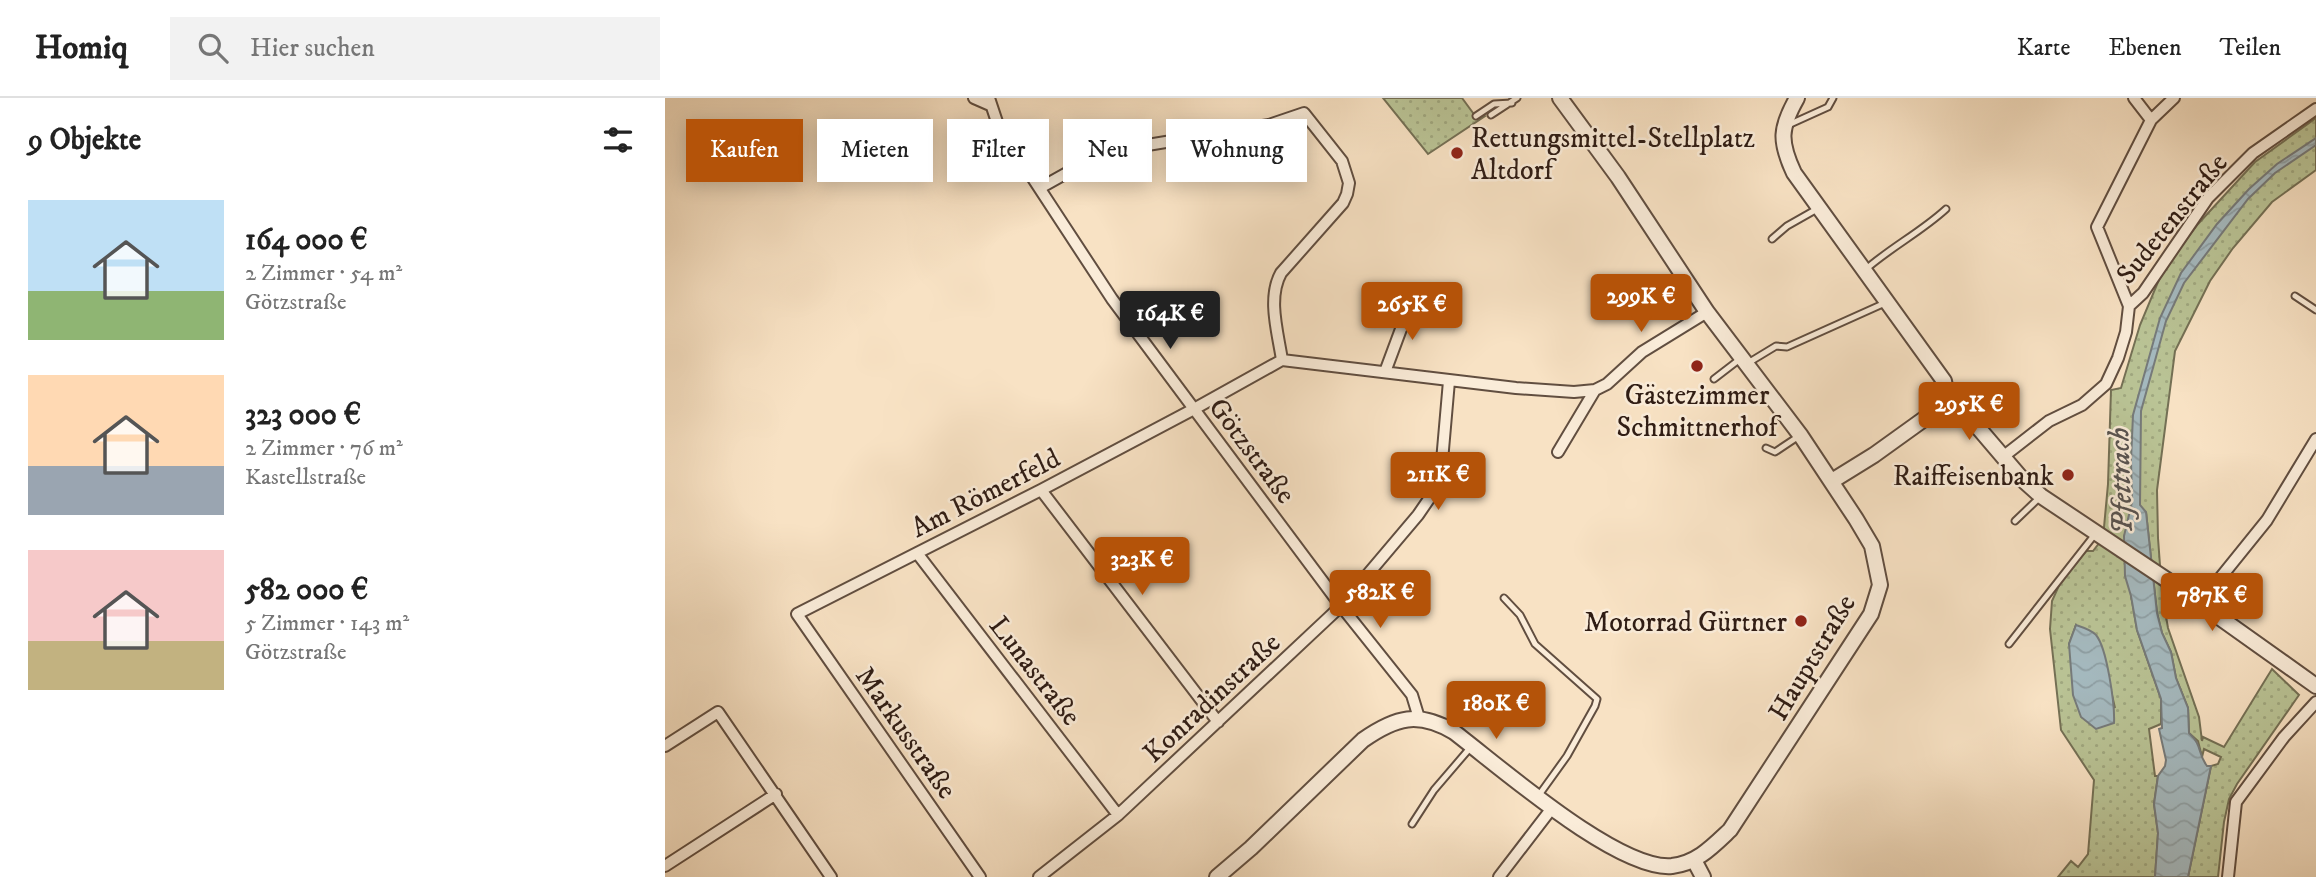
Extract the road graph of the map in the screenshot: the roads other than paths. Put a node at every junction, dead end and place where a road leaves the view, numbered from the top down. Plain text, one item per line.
1 (974, 98) edge
2 (1560, 98) edge
3 (1797, 98) edge
4 (1833, 98) edge
5 (2134, 98) edge
6 (2174, 98) edge
7 (1514, 100) edge
8 (989, 102) edge
9 (2316, 109) edge
10 (1492, 115) dead end
11 (1476, 116) dead end
12 (2151, 120) junction
13 (1783, 127) junction
14 (1040, 188) junction
15 (1820, 208) junction
16 (1946, 209) dead end
17 (1772, 239) dead end
18 (1865, 270) junction
19 (2295, 296) dead end
20 (1419, 302) dead end
21 (1887, 302) junction
22 (2129, 306) junction
23 (2316, 310) edge
24 (1707, 312) junction
25 (1282, 359) junction
26 (1745, 360) junction
27 (1385, 372) junction
28 (1714, 379) dead end
29 (1449, 381) junction
30 (1594, 390) junction
31 (1949, 406) junction
32 (1194, 409) junction
33 (1801, 436) junction
34 (2316, 439) edge
35 (1766, 448) dead end
36 (1558, 452) dead end
37 (2004, 456) junction
38 (1832, 481) junction
39 (1041, 490) junction
40 (2041, 496) junction
41 (2015, 521) dead end
42 (2099, 535) junction
43 (917, 553) junction
44 (1504, 598) dead end
45 (2200, 603) junction
46 (1341, 606) junction
47 (797, 614) joint
48 (2009, 643) dead end
49 (2316, 686) edge
50 (2316, 702) edge
51 (1419, 718) junction
52 (1218, 722) junction
53 (1472, 745) junction
54 (665, 746) edge
55 (776, 794) junction
56 (1538, 797) junction
57 (1552, 808) junction
58 (1118, 815) junction
59 (1412, 824) dead end
60 (1694, 860) junction
61 (665, 866) edge
62 (830, 877) edge
63 (980, 877) edge
64 (1039, 877) edge
65 (1217, 877) edge
66 (1499, 877) edge
67 (1703, 877) edge
68 (2228, 877) edge

1 - 8 street
2 - 24 street, Hauptstraße
3 - 13 street
4 - 13 lane
5 - 12 street
6 - 12 street
7 - 10 lane
7 - 11 lane
8 - 14 street, Götzstraße
9 - 22 street, Sudetenstraße
12 - 22 street
13 - 15 street
14 - 25 street
14 - 32 street, Götzstraße
15 - 17 lane
15 - 18 street
16 - 18 lane
18 - 21 street
19 - 23 lane
20 - 27 street
21 - 26 lane
21 - 31 street
22 - 37 street
24 - 26 street, Hauptstraße
24 - 30 street
25 - 27 street
25 - 32 street, Am Römerfeld
26 - 28 lane
26 - 33 street, Hauptstraße
27 - 29 street
29 - 30 street
29 - 46 street, Konradinstraße
30 - 36 street
31 - 37 street
31 - 38 street
32 - 39 street, Am Römerfeld
32 - 46 street, Götzstraße
33 - 35 lane
33 - 38 street, Hauptstraße
34 - 45 street
37 - 40 street
38 - 60 street, Hauptstraße
39 - 43 street, Am Römerfeld
39 - 52 street
40 - 41 lane
40 - 42 street
42 - 45 street
42 - 48 lane
43 - 47 street, Am Römerfeld
43 - 58 street, Lunastraße
44 - 56 lane
45 - 49 street
46 - 51 street, Götzstraße
46 - 52 street, Konradinstraße
47 - 63 street, Markusstraße
50 - 68 street
51 - 53 street, Hauptstraße
51 - 65 street
52 - 58 street, Konradinstraße
53 - 56 street, Hauptstraße
53 - 59 lane
54 - 55 street
55 - 61 street
55 - 62 street
56 - 57 street, Hauptstraße
57 - 60 street, Hauptstraße
57 - 66 street
58 - 64 street, Konradinstraße
60 - 67 street

